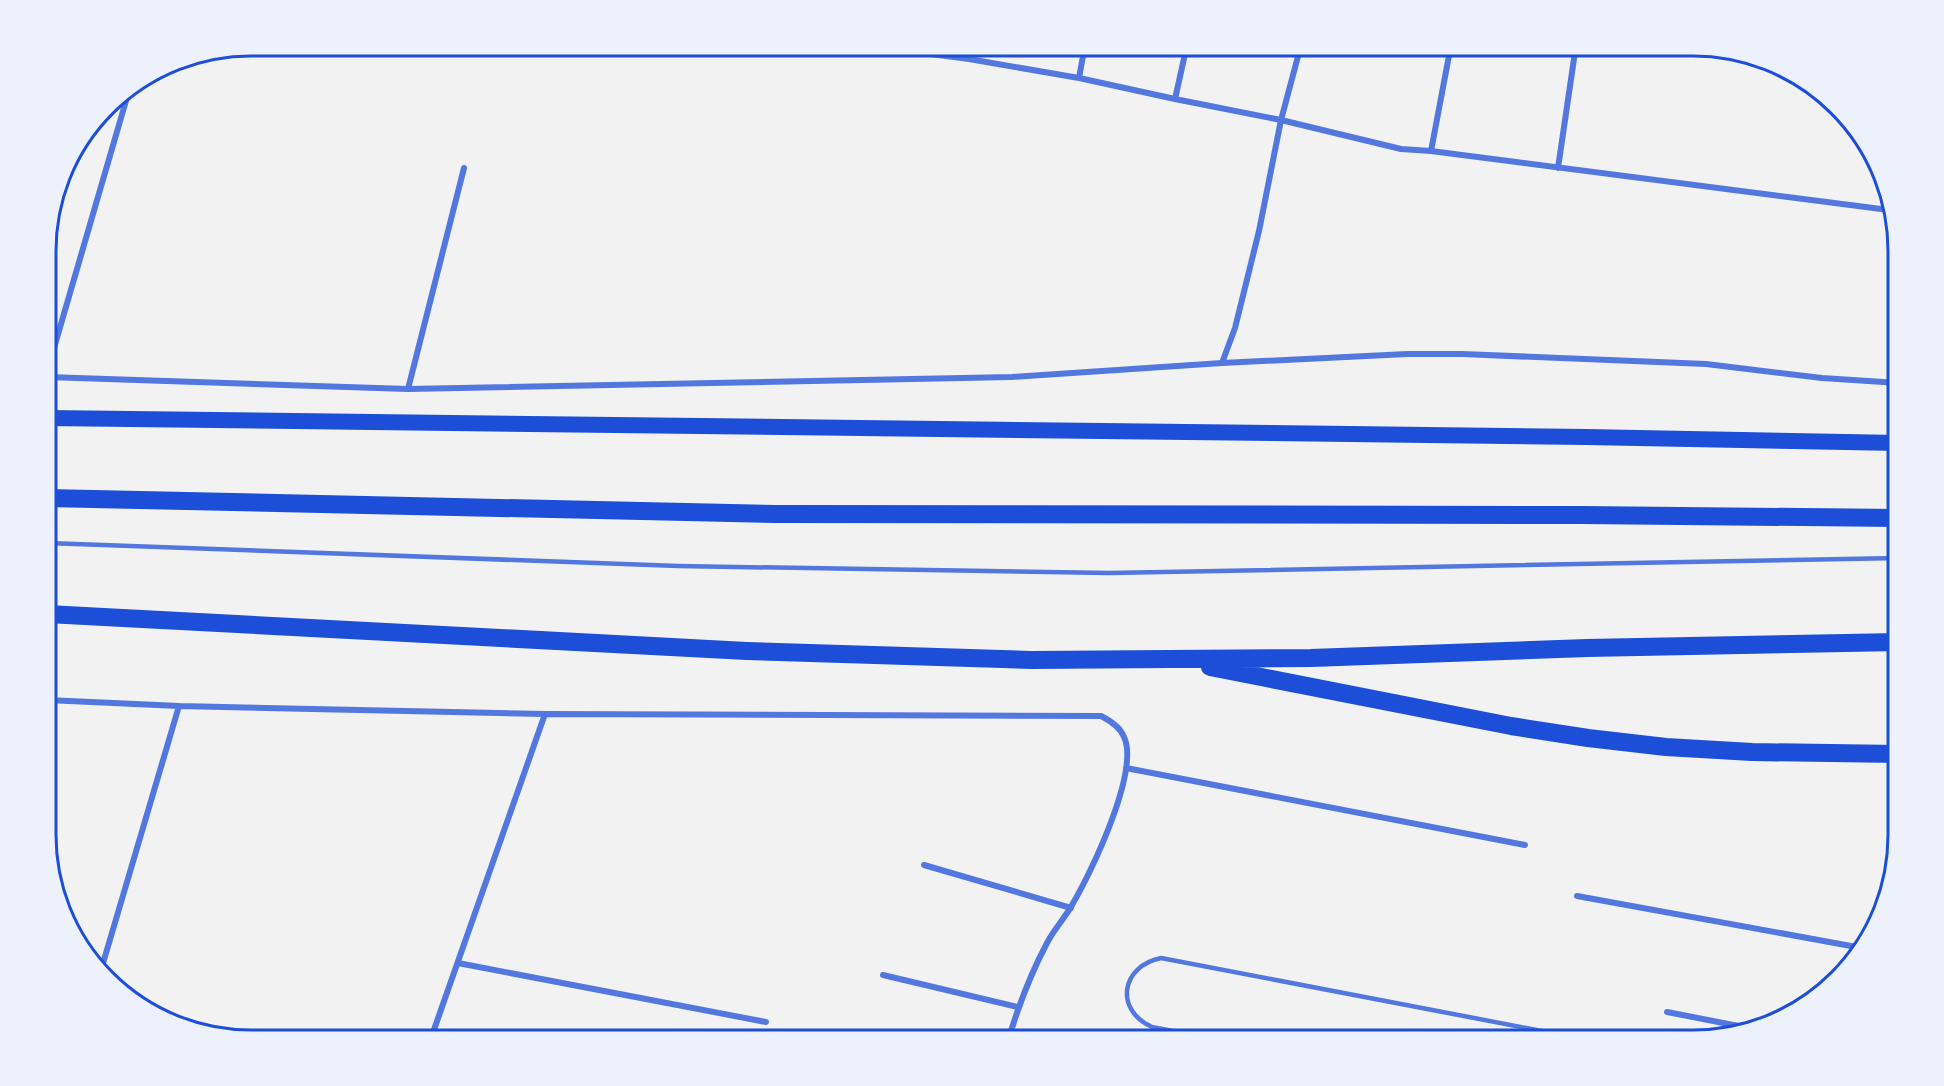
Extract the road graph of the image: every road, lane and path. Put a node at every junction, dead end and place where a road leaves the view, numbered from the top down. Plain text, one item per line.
1 (946, 56) edge
2 (969, 56) edge
3 (1083, 56) edge
4 (1185, 56) edge
5 (1298, 56) edge
6 (1449, 56) edge
7 (1574, 56) edge
8 (969, 59) junction
9 (1079, 78) junction
10 (1175, 99) junction
11 (126, 101) edge
12 (1281, 120) junction
13 (1431, 152) junction
14 (464, 168) dead end
15 (1558, 168) junction
16 (1884, 209) edge
17 (56, 341) edge
18 (1222, 363) junction
19 (56, 377) edge
20 (1888, 381) edge
21 (408, 389) junction
22 (56, 418) edge
23 (1888, 443) edge
24 (56, 498) edge
25 (1888, 518) edge
26 (56, 543) edge
27 (1888, 558) edge
28 (56, 614) edge
29 (1888, 642) edge
30 (1173, 660) junction
31 (56, 700) edge
32 (179, 706) junction
33 (545, 714) junction
34 (1888, 754) edge
35 (1126, 768) junction
36 (1525, 845) dead end
37 (924, 865) dead end
38 (1577, 896) dead end
39 (1071, 908) junction
40 (1853, 946) edge
41 (103, 962) edge
42 (458, 963) junction
43 (883, 975) dead end
44 (1018, 1007) junction
45 (1667, 1012) dead end
46 (766, 1022) dead end
47 (1737, 1026) edge
48 (434, 1030) edge
49 (1011, 1030) edge
50 (1168, 1030) edge
51 (1537, 1030) edge

1 - 8 street
2 - 8 street
3 - 9 street
4 - 10 street
5 - 12 street
6 - 13 street
7 - 15 street
8 - 9 street
9 - 10 street
10 - 12 street
11 - 17 street
12 - 13 street
12 - 18 street
13 - 15 street
14 - 21 street
15 - 16 street
18 - 20 street
18 - 21 street
19 - 21 street
22 - 23 highway
24 - 25 highway
26 - 27 lane
28 - 30 highway
29 - 30 highway
30 - 34 highway
31 - 32 street
32 - 33 street
32 - 41 street
33 - 35 street
33 - 42 street
35 - 36 street
35 - 39 street
37 - 39 street
38 - 40 street
39 - 44 street
42 - 46 street
42 - 48 street
43 - 44 street
44 - 49 street
45 - 47 street
50 - 51 lane

